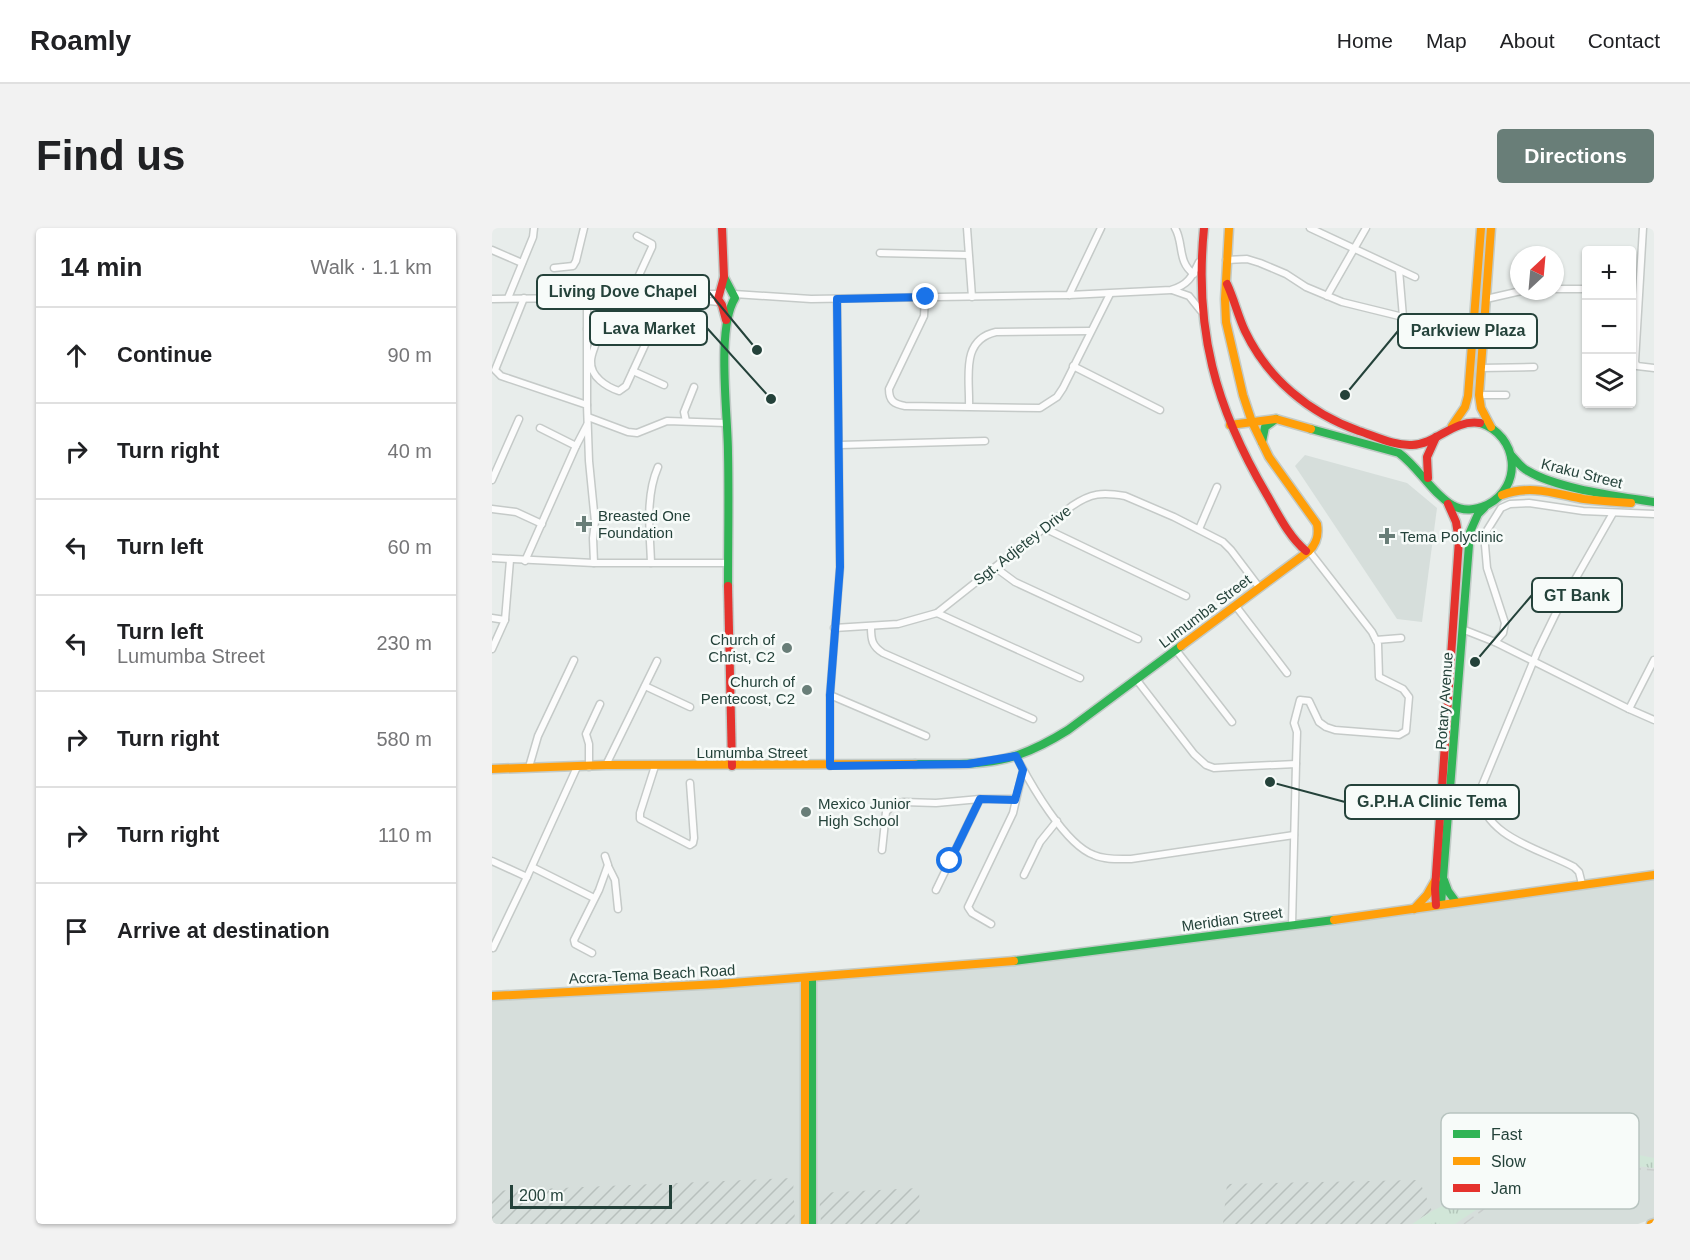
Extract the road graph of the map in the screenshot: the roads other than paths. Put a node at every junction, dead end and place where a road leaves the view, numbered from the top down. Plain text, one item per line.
1 (534, 228) edge
2 (584, 228) edge
3 (722, 228) edge
4 (968, 228) edge
5 (1101, 228) edge
6 (1175, 228) edge
7 (1204, 228) edge
8 (1229, 228) edge
9 (1310, 228) edge
10 (1366, 228) edge
11 (1481, 228) edge
12 (1491, 228) edge
13 (1643, 228) edge
14 (637, 236) dead end
15 (492, 250) edge
16 (1354, 250) junction
17 (880, 253) dead end
18 (968, 255) junction
19 (1200, 260) junction
20 (1226, 260) junction
21 (522, 263) junction
22 (554, 268) dead end
23 (1399, 270) junction
24 (1194, 274) junction
25 (1415, 277) dead end
26 (1226, 282) junction
27 (1564, 289) edge
28 (1171, 290) junction
29 (1582, 290) edge
30 (1110, 294) junction
31 (1510, 294) edge
32 (1636, 294) edge
33 (1640, 294) junction
34 (1069, 295) junction
35 (1328, 296) junction
36 (629, 297) junction
37 (667, 297) junction
38 (926, 297) junction
39 (972, 297) junction
40 (508, 298) junction
41 (524, 298) junction
42 (587, 298) junction
43 (726, 298) junction
44 (492, 299) edge
45 (837, 299) junction
46 (1486, 299) junction
47 (1203, 312) junction
48 (1403, 317) junction
49 (587, 329) junction
50 (1090, 331) junction
51 (1473, 341) junction
52 (1484, 342) junction
53 (1073, 366) junction
54 (1481, 368) junction
55 (1534, 368) dead end
56 (1654, 368) edge
57 (633, 370) junction
58 (501, 376) junction
59 (492, 381) edge
60 (664, 385) dead end
61 (694, 387) dead end
62 (1479, 395) junction
63 (1506, 395) dead end
64 (586, 405) junction
65 (969, 406) junction
66 (1160, 410) dead end
67 (519, 419) dead end
68 (1276, 419) junction
69 (588, 420) junction
70 (686, 421) junction
71 (1252, 422) junction
72 (726, 423) junction
73 (1230, 425) junction
74 (1452, 426) junction
75 (1491, 427) junction
76 (540, 428) dead end
77 (1437, 437) junction
78 (985, 441) dead end
79 (1262, 443) junction
80 (840, 445) junction
81 (576, 446) junction
82 (1511, 454) junction
83 (658, 467) dead end
84 (1428, 479) junction
85 (492, 480) edge
86 (1217, 487) dead end
87 (1502, 495) junction
88 (1447, 504) junction
89 (1487, 505) junction
90 (492, 509) edge
91 (1613, 513) junction
92 (1654, 514) edge
93 (542, 524) junction
94 (1044, 528) junction
95 (1199, 529) junction
96 (1308, 551) junction
97 (492, 558) edge
98 (510, 560) junction
99 (525, 561) junction
100 (594, 563) junction
101 (651, 563) junction
102 (728, 563) junction
103 (996, 568) junction
104 (1259, 586) junction
105 (1186, 596) dead end
106 (1235, 605) junction
107 (937, 613) junction
108 (492, 618) edge
109 (505, 620) junction
110 (871, 627) junction
111 (834, 628) junction
112 (1462, 629) junction
113 (1401, 638) dead end
114 (1138, 639) dead end
115 (1376, 640) junction
116 (1495, 642) junction
117 (492, 649) edge
118 (1176, 650) junction
119 (574, 660) dead end
120 (1654, 660) edge
121 (657, 661) dead end
122 (1533, 662) junction
123 (1287, 673) dead end
124 (1080, 678) dead end
125 (1136, 679) junction
126 (645, 686) junction
127 (1453, 688) junction
128 (830, 695) junction
129 (600, 704) dead end
130 (690, 707) dead end
131 (1629, 709) junction
132 (1033, 719) dead end
133 (1654, 720) edge
134 (1232, 722) dead end
135 (926, 736) dead end
136 (1016, 756) junction
137 (1296, 763) junction
138 (606, 765) junction
139 (655, 766) junction
140 (732, 766) junction
141 (830, 766) junction
142 (529, 767) junction
143 (577, 767) junction
144 (589, 767) junction
145 (492, 770) edge
146 (1023, 770) junction
147 (690, 783) dead end
148 (980, 799) junction
149 (1015, 800) junction
150 (1057, 821) junction
151 (1294, 835) junction
152 (882, 850) dead end
153 (605, 856) dead end
154 (492, 861) edge
155 (608, 865) junction
156 (532, 867) junction
157 (1024, 875) dead end
158 (1654, 875) edge
159 (527, 877) junction
160 (1440, 880) junction
161 (1582, 884) junction
162 (599, 890) junction
163 (936, 890) dead end
164 (615, 891) junction
165 (594, 898) junction
166 (1456, 902) junction
167 (1439, 905) junction
168 (618, 909) dead end
169 (1414, 909) junction
170 (991, 924) dead end
171 (1292, 925) junction
172 (493, 948) edge
173 (592, 953) dead end
174 (809, 978) junction
175 (492, 996) edge
176 (805, 1224) edge
177 (812, 1224) edge

1 - 21 street
2 - 22 street
3 - 43 main road
4 - 18 street
5 - 34 street
6 - 24 street
7 - 19 main road
8 - 20 main road
9 - 16 street
10 - 16 street
11 - 51 main road
12 - 46 main road
13 - 33 street
14 - 36 street
15 - 21 street
16 - 23 street
16 - 35 street
17 - 18 street
18 - 39 street
19 - 24 street
19 - 47 main road
20 - 26 main road
20 - 35 street
21 - 40 street
23 - 25 street
23 - 48 street
24 - 28 street
26 - 71 main road
26 - 77 main road
27 - 29 street
28 - 30 street
28 - 47 street
30 - 34 street
30 - 50 street
31 - 46 street
32 - 33 street
33 - 56 street
34 - 39 street
35 - 48 street
36 - 37 street
36 - 42 street
37 - 43 street
37 - 57 street
38 - 39 street
38 - 45 street
38 - 65 street
40 - 41 street
40 - 44 street
41 - 42 street
41 - 58 street
42 - 49 street
43 - 45 street
43 - 72 main road
45 - 80 street
46 - 52 main road
47 - 73 main road
48 - 51 street
49 - 57 street
49 - 64 street
50 - 53 street
50 - 65 street
51 - 52 street
51 - 74 main road
52 - 54 main road
53 - 65 street
53 - 66 street
54 - 55 street
54 - 62 main road
57 - 60 street
58 - 59 street
58 - 64 street
61 - 70 street
62 - 63 street
62 - 75 main road
64 - 69 street
67 - 85 street
68 - 71 main road
68 - 79 main road
68 - 84 main road
69 - 70 street
69 - 81 street
69 - 100 street
70 - 72 street
71 - 73 main road
71 - 79 main road
72 - 102 main road
73 - 96 main road
74 - 75 main road
74 - 77 main road
75 - 82 main road
76 - 81 street
77 - 84 main road
78 - 80 street
79 - 96 main road
80 - 111 street
81 - 93 street
82 - 87 main road
82 - 87 main road, Kraku Street
83 - 101 street
84 - 88 main road
86 - 95 street
87 - 89 main road
88 - 89 main road
88 - 127 main road, Rotary Avenue
89 - 112 main road, Rotary Avenue
90 - 93 street
91 - 92 street
91 - 116 street
91 - 122 street
93 - 99 street
94 - 95 street, Sgt. Adjetey Drive
94 - 103 street, Sgt. Adjetey Drive
94 - 105 street
95 - 104 street, Sgt. Adjetey Drive
96 - 104 main road, Lumumba Street
96 - 115 street
97 - 98 street
98 - 99 street
98 - 109 street
99 - 100 street
100 - 101 street
101 - 102 street
102 - 140 main road
103 - 107 street, Sgt. Adjetey Drive
103 - 114 street
104 - 106 main road, Lumumba Street
106 - 118 main road, Lumumba Street
106 - 123 street
107 - 110 street, Sgt. Adjetey Drive
107 - 124 street
108 - 109 street
109 - 117 street
110 - 111 street, Sgt. Adjetey Drive
110 - 132 street
111 - 128 street
112 - 116 street
112 - 127 main road, Rotary Avenue
113 - 115 street
115 - 137 street
116 - 122 street
118 - 125 main road, Lumumba Street
118 - 134 street
119 - 142 street
120 - 131 street
121 - 126 street
122 - 131 street
122 - 161 street
125 - 136 main road, Lumumba Street
125 - 137 street
126 - 130 street
126 - 138 street
127 - 160 main road, Rotary Avenue
128 - 135 street
128 - 141 street
129 - 144 street
131 - 133 street
136 - 141 main road, Lumumba Street
136 - 146 street
137 - 151 street
138 - 139 main road, Lumumba Street
138 - 144 main road, Lumumba Street
139 - 140 main road, Lumumba Street
139 - 147 street
140 - 141 main road, Lumumba Street
142 - 143 main road, Lumumba Street
142 - 145 main road, Lumumba Street
143 - 144 main road, Lumumba Street
143 - 156 street
146 - 149 street
146 - 150 street
148 - 149 street
148 - 152 street
148 - 163 street
149 - 170 street
150 - 151 street
150 - 157 street
151 - 171 street
153 - 155 street
154 - 159 street
155 - 162 street
155 - 164 street
156 - 159 street
156 - 165 street
158 - 161 main road, Meridian Street
159 - 172 street
160 - 166 main road
160 - 167 main road, Rotary Avenue
160 - 169 main road
161 - 166 main road, Meridian Street
162 - 164 street
162 - 165 street
164 - 168 street
165 - 173 street
166 - 167 main road, Meridian Street
167 - 169 main road, Meridian Street
169 - 171 main road, Meridian Street
171 - 174 main road, Meridian Street
174 - 175 main road, Accra-Tema Beach Road
174 - 176 main road
174 - 177 main road

